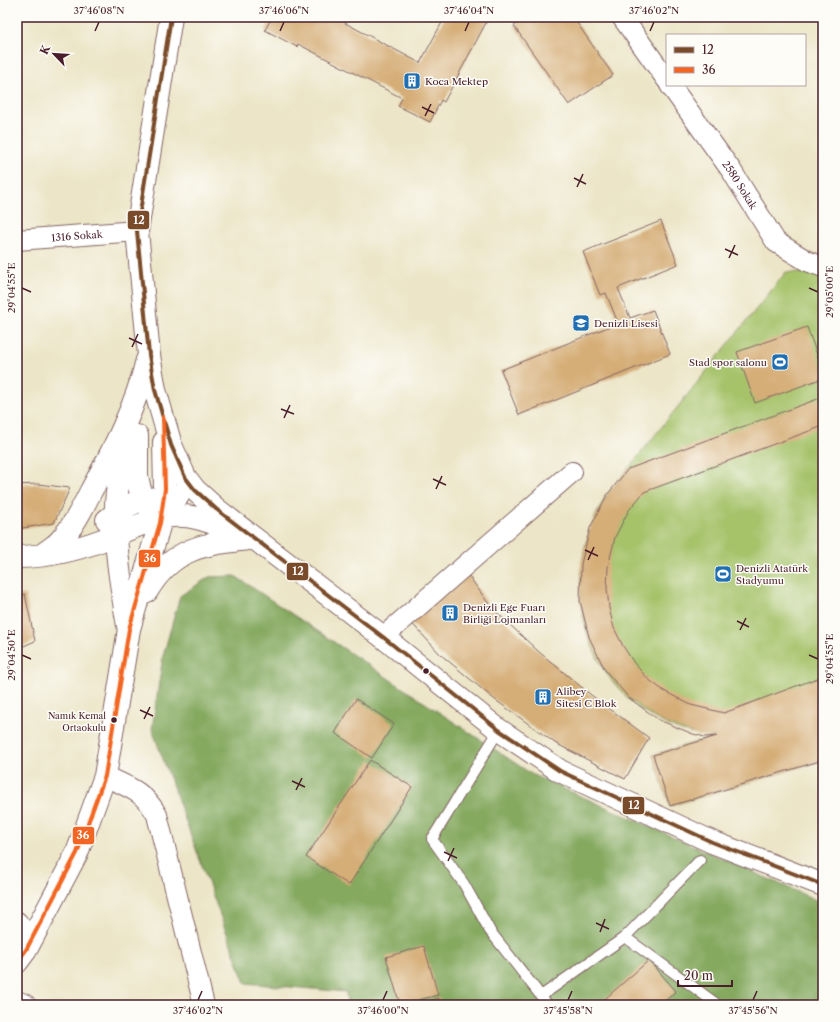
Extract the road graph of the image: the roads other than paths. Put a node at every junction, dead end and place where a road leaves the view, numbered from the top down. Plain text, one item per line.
1 (171, 17) edge
2 (622, 17) edge
3 (666, 79) edge
4 (671, 86) edge
5 (136, 230) junction
6 (17, 240) edge
7 (823, 267) edge
8 (149, 355) junction
9 (141, 385) junction
10 (129, 412) junction
11 (163, 417) junction
12 (572, 472) dead end
13 (142, 499) junction
14 (164, 507) junction
15 (216, 509) junction
16 (116, 513) junction
17 (115, 535) junction
18 (254, 538) junction
19 (17, 557) edge
20 (39, 557) junction
21 (132, 620) junction
22 (383, 637) junction
23 (499, 730) junction
24 (105, 776) junction
25 (700, 860) dead end
26 (823, 885) edge
27 (17, 922) edge
28 (625, 937) junction
29 (32, 940) junction
30 (17, 962) edge
31 (541, 996) junction
32 (17, 1001) edge
33 (26, 1005) edge
34 (204, 1005) edge
35 (548, 1005) edge
36 (718, 1005) edge

1 - 5 street
2 - 3 street
4 - 7 street, 2580 Sokak
5 - 6 street, 1316 Sokak
5 - 8 street
8 - 9 street
8 - 11 street
9 - 10 street
9 - 13 street
10 - 16 street
10 - 20 street
11 - 14 street
11 - 15 street
12 - 22 street
13 - 14 street
13 - 16 street
14 - 15 street
14 - 17 street
14 - 18 street
14 - 21 street
15 - 18 street
16 - 17 street
16 - 20 street
17 - 20 street
17 - 21 street
18 - 21 street
18 - 22 street
19 - 20 street
21 - 24 street
22 - 23 street
23 - 26 street
23 - 31 lane
24 - 29 street
24 - 34 street
25 - 28 lane
27 - 29 street
28 - 31 lane
28 - 36 lane
29 - 30 street
31 - 35 lane
32 - 33 street

